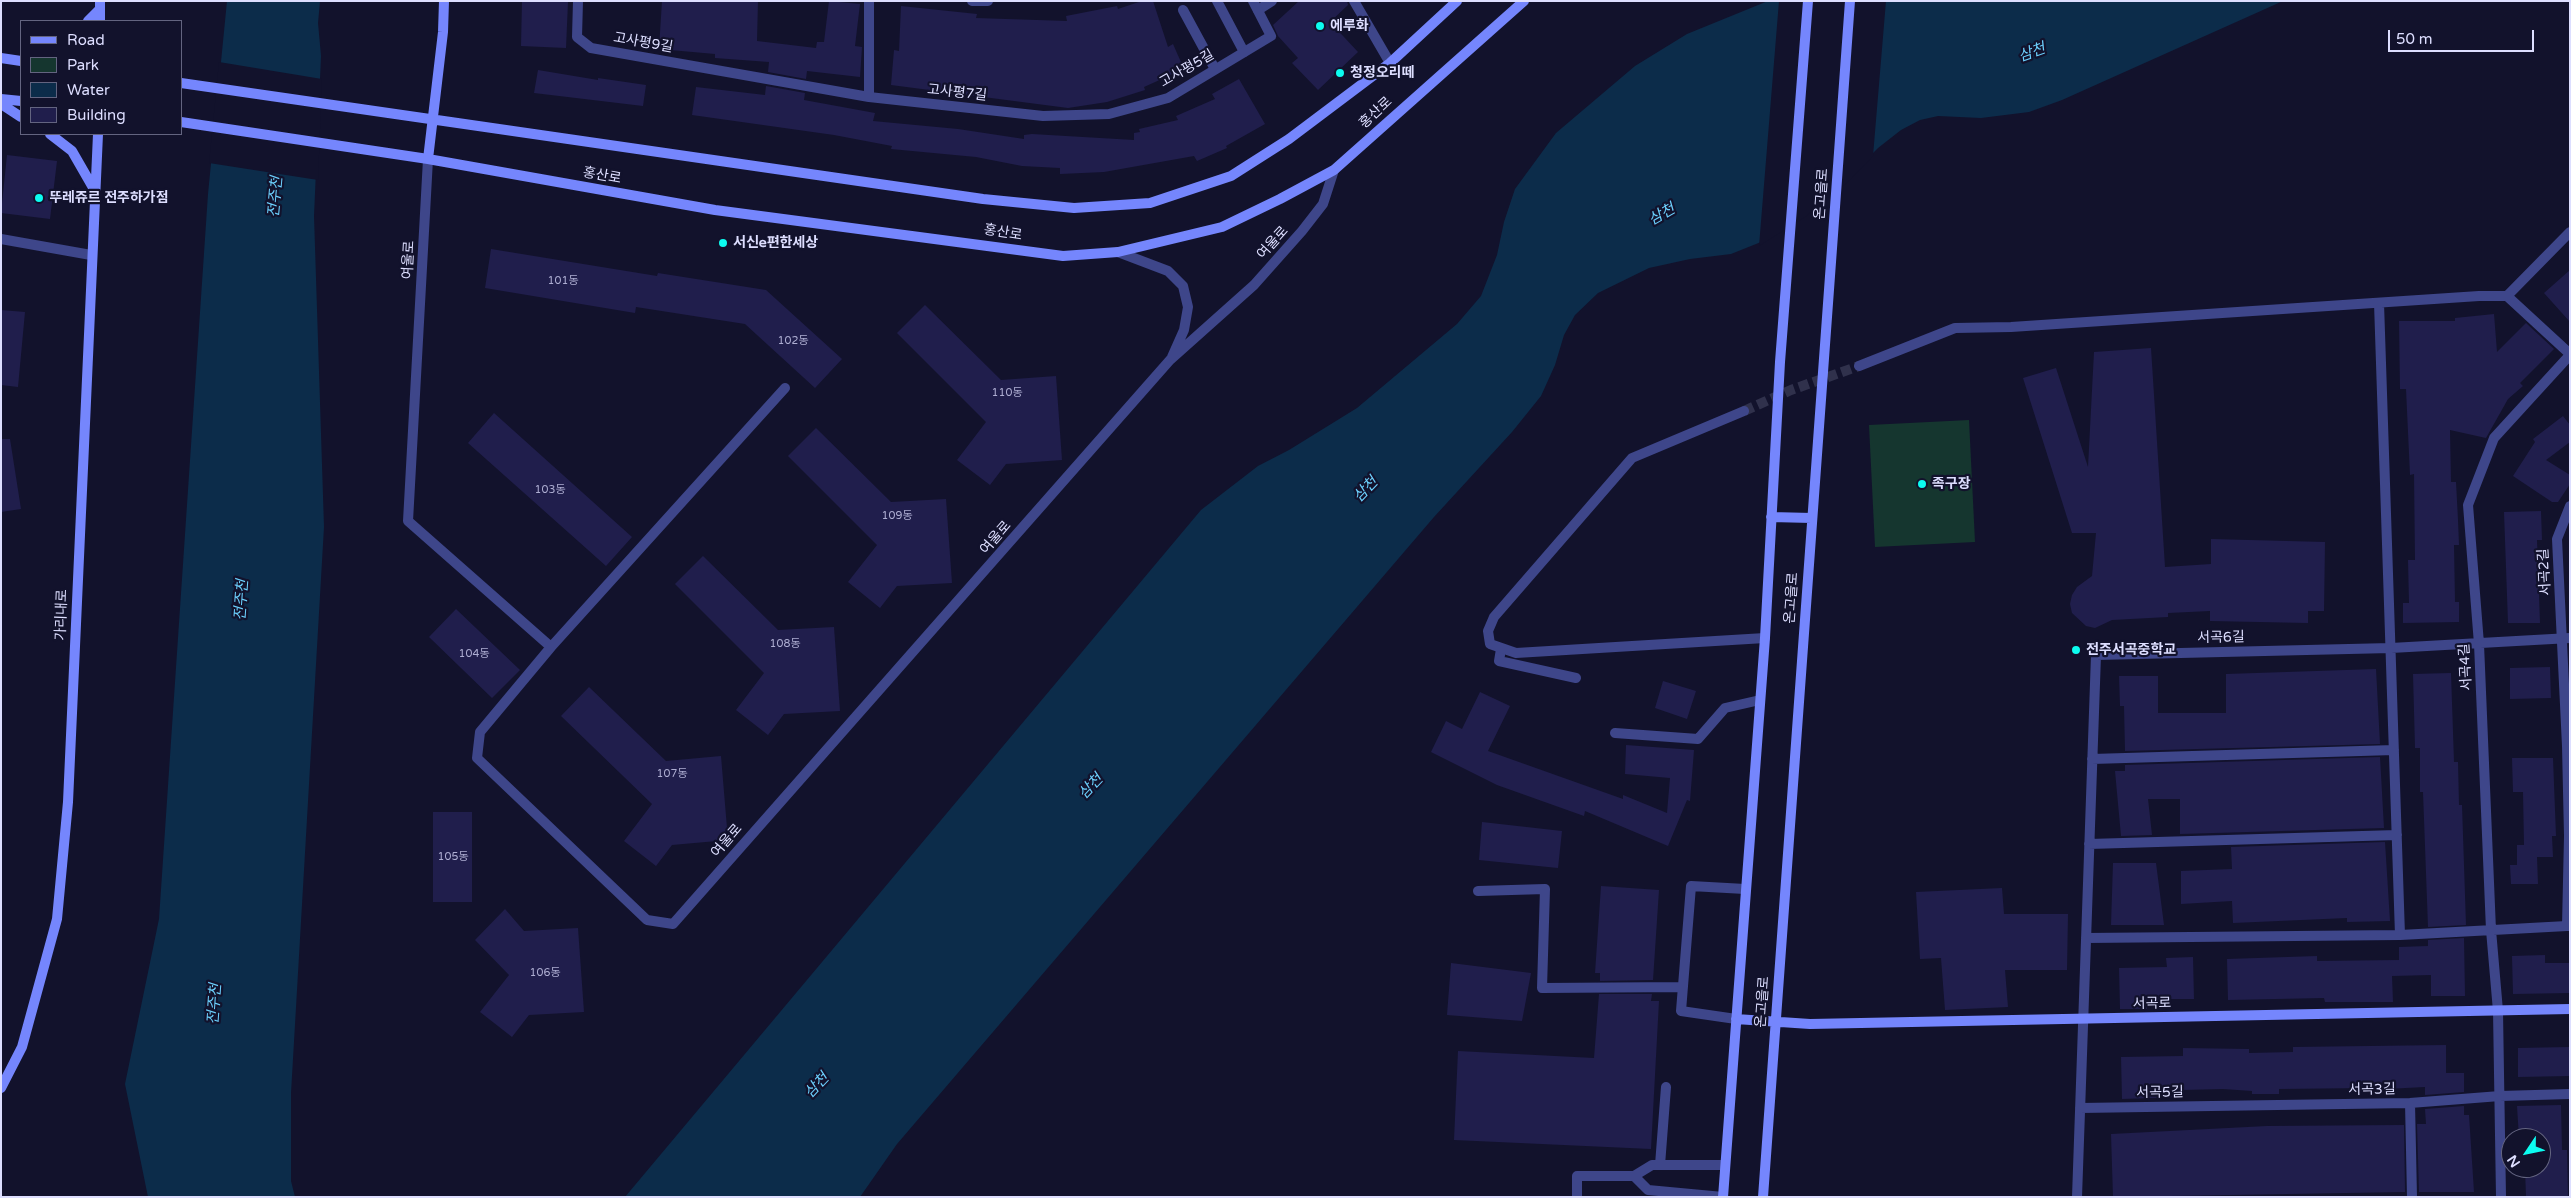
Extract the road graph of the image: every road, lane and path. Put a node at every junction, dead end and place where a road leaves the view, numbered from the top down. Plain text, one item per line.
1 (444, 1) edge
2 (578, 1) edge
3 (869, 1) edge
4 (972, 1) edge
5 (988, 1) edge
6 (1217, 1) edge
7 (1272, 1) edge
8 (1354, 1) edge
9 (1457, 1) edge
10 (1524, 1) edge
11 (1808, 1) edge
12 (1850, 1) edge
13 (100, 5) edge
14 (1256, 6) edge
15 (1183, 10) dead end
16 (89, 20) edge
17 (100, 20) edge
18 (1244, 52) junction
19 (1, 58) edge
20 (20, 61) edge
21 (1390, 63) junction
22 (1215, 69) junction
23 (742, 74) joint
24 (182, 83) edge
25 (868, 97) junction
26 (1, 99) edge
27 (20, 101) edge
28 (1, 104) edge
29 (20, 116) edge
30 (1043, 116) joint
31 (434, 121) junction
32 (182, 122) edge
33 (51, 135) edge
34 (98, 135) edge
35 (428, 159) junction
36 (1334, 170) junction
37 (95, 191) junction
38 (2570, 232) edge
39 (1, 239) edge
40 (1118, 252) junction
41 (92, 254) junction
42 (2507, 296) junction
43 (2379, 304) junction
44 (2570, 355) edge
45 (1170, 360) junction
46 (1859, 366) tunnel mouth
47 (785, 388) dead end
48 (1744, 411) tunnel mouth
49 (2570, 506) edge
50 (1772, 517) junction
51 (1812, 518) junction
52 (1765, 638) junction
53 (2566, 638) edge
54 (2479, 644) junction
55 (551, 648) junction
56 (2390, 648) junction
57 (1501, 649) junction
58 (1576, 678) dead end
59 (1760, 700) junction
60 (1615, 733) dead end
61 (2568, 746) edge
62 (2394, 750) junction
63 (2092, 759) junction
64 (2397, 835) junction
65 (2569, 836) edge
66 (2089, 844) junction
67 (1746, 889) junction
68 (1478, 891) dead end
69 (2568, 926) edge
70 (2491, 930) junction
71 (2400, 935) junction
72 (2086, 938) junction
73 (1683, 987) junction
74 (2570, 1008) edge
75 (2498, 1011) junction
76 (1736, 1019) junction
77 (2082, 1019) junction
78 (1776, 1021) junction
79 (1666, 1087) dead end
80 (1, 1088) edge
81 (2570, 1094) edge
82 (2500, 1096) junction
83 (2410, 1103) junction
84 (2241, 1105) joint
85 (2080, 1108) junction
86 (1660, 1165) junction
87 (1725, 1165) junction
88 (1634, 1176) junction
89 (1577, 1197) edge
90 (1723, 1197) edge
91 (1763, 1197) edge
92 (2077, 1197) edge
93 (2412, 1197) edge
94 (2501, 1197) edge

1 - 31 street, 여울로
2 - 23 street, 고사평9길
3 - 25 street
4 - 5 street
6 - 18 street
7 - 14 street
8 - 21 street
9 - 21 street
10 - 36 street, 홍산로
11 - 50 street, 온고을로
12 - 51 street, 온고을로
13 - 16 street
13 - 17 street
14 - 18 street, 고사평5길
15 - 22 street
18 - 22 street, 고사평5길
19 - 20 street
21 - 31 street
22 - 30 street, 고사평5길
23 - 25 street, 고사평7길
24 - 31 street
25 - 30 street, 고사평7길
26 - 27 street
28 - 29 street
31 - 35 street, 여울로
32 - 35 street, 홍산로
33 - 37 street
34 - 37 street, 가리내로
35 - 40 street, 홍산로
35 - 55 street, 여울로
36 - 40 street, 홍산로
36 - 45 street, 여울로
37 - 41 street, 가리내로
38 - 42 street
39 - 41 street
40 - 45 street
41 - 80 street, 가리내로
42 - 43 street
42 - 44 street, 서곡4길
43 - 46 street
43 - 56 street
44 - 54 street, 서곡4길
45 - 55 street, 여울로
47 - 55 street
48 - 57 street
49 - 53 street, 서곡2길
50 - 51 street
50 - 52 street, 온고을로
51 - 78 street, 온고을로
52 - 57 street
52 - 59 street, 온고을로
53 - 54 street
53 - 61 street, 서곡2길
54 - 56 street, 서곡6길
54 - 70 street, 서곡4길
56 - 62 street
56 - 63 street, 서곡6길
57 - 58 street
59 - 60 street
59 - 67 street, 온고을로
61 - 65 street, 서곡2길
62 - 63 street
62 - 64 street
63 - 66 street, 서곡6길
64 - 66 street
64 - 71 street
65 - 69 street, 서곡2길
66 - 72 street, 서곡6길
67 - 73 street
67 - 76 street, 온고을로
68 - 73 street
69 - 70 street, 서곡2길
70 - 71 street
70 - 75 street, 서곡4길
71 - 72 street
72 - 77 street, 서곡6길
73 - 76 street
74 - 75 street, 서곡로
75 - 77 street, 서곡로
75 - 82 street
76 - 78 street, 서곡로
76 - 87 street, 온고을로
77 - 78 street, 서곡로
77 - 85 street
78 - 91 street, 온고을로
79 - 86 street
81 - 82 street
82 - 83 street
82 - 94 street
83 - 84 street, 서곡3길
83 - 93 street, 서곡3길
84 - 85 street, 서곡5길
85 - 92 street
86 - 87 street
86 - 88 street
87 - 90 street, 온고을로
88 - 89 street
88 - 90 street

